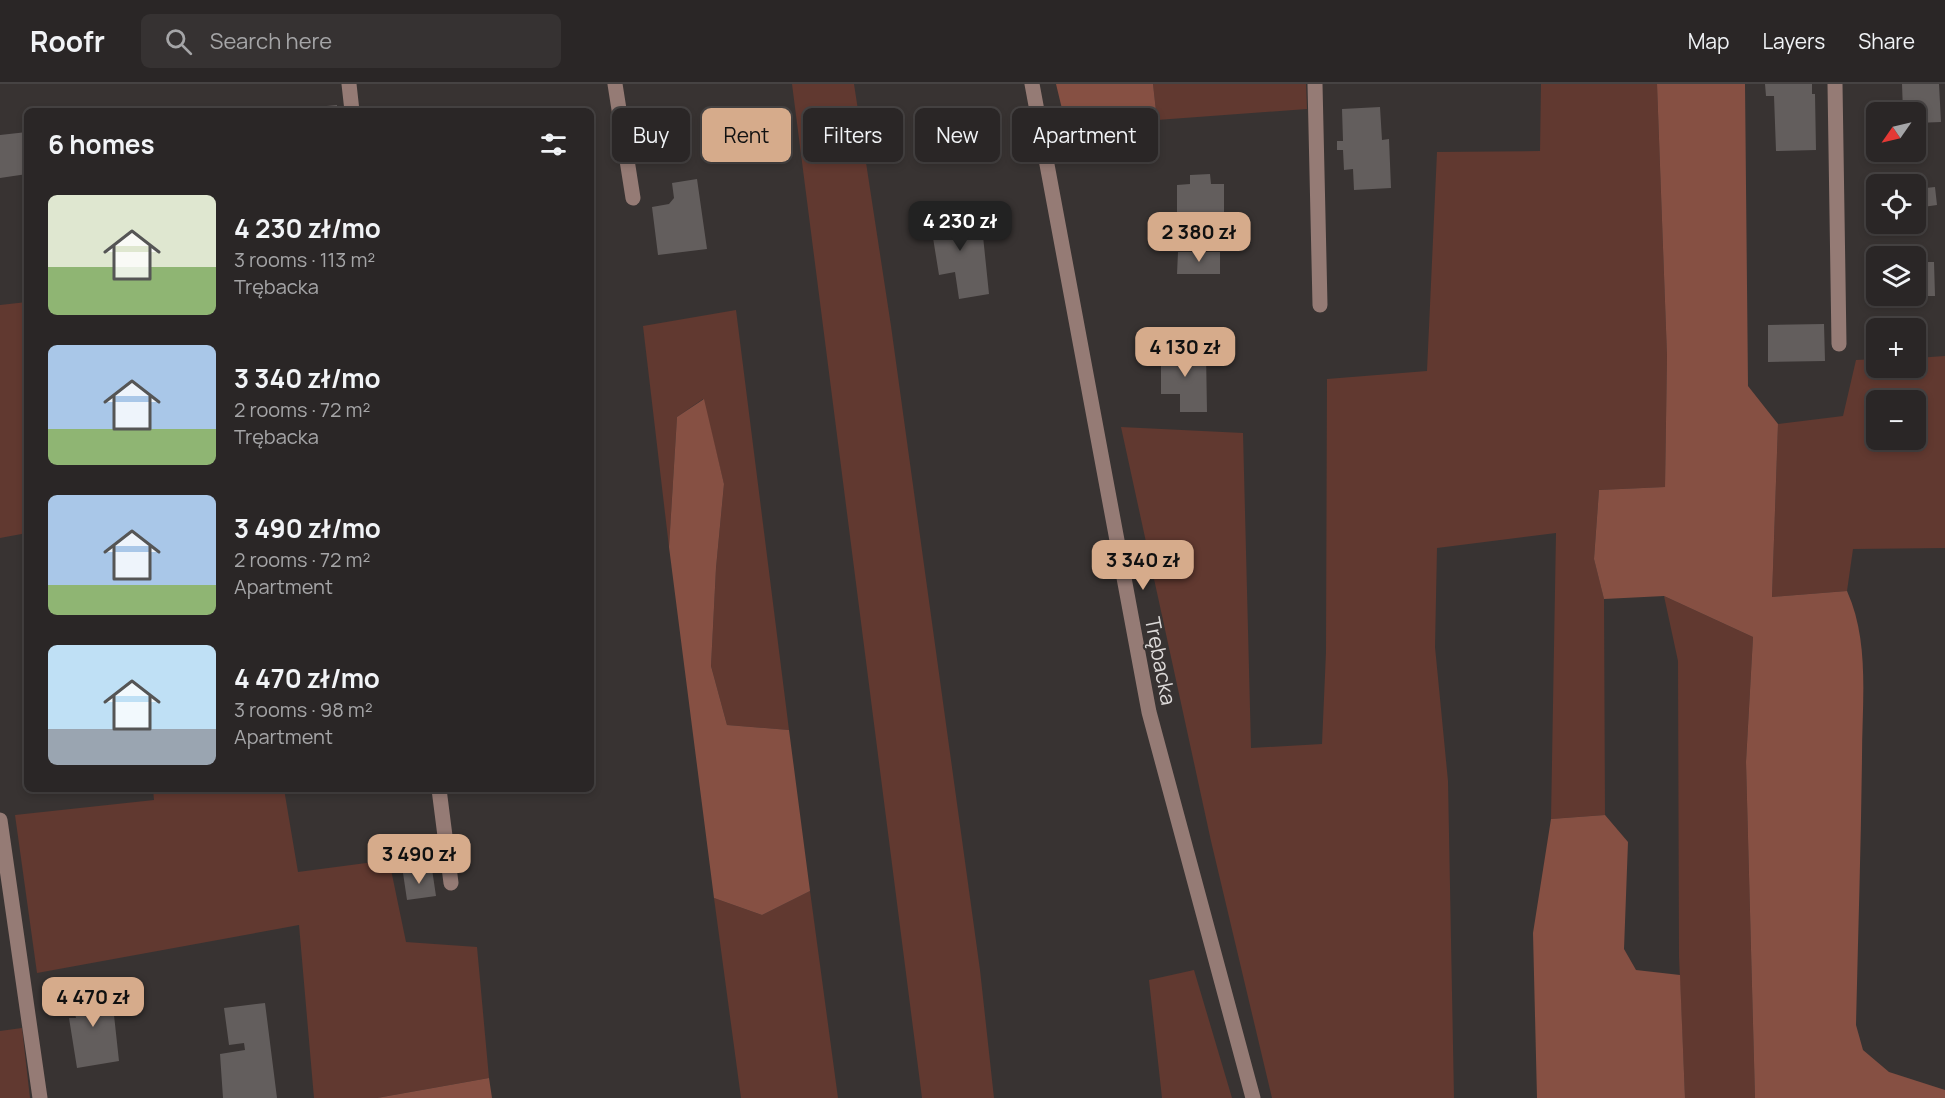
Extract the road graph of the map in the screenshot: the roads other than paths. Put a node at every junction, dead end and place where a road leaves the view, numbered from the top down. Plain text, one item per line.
1 (349, 84) edge
2 (615, 84) edge
3 (1032, 84) edge
4 (1315, 84) edge
5 (1835, 84) edge
6 (352, 108) edge
7 (633, 198) dead end
8 (1320, 305) dead end
9 (1839, 345) dead end
10 (439, 792) edge
11 (0, 820) edge
12 (451, 883) dead end
13 (40, 1098) edge
14 (1253, 1098) edge

1 - 6 street
2 - 7 street
3 - 14 street, Trębacka
4 - 8 street
5 - 9 street
10 - 12 street
11 - 13 street

